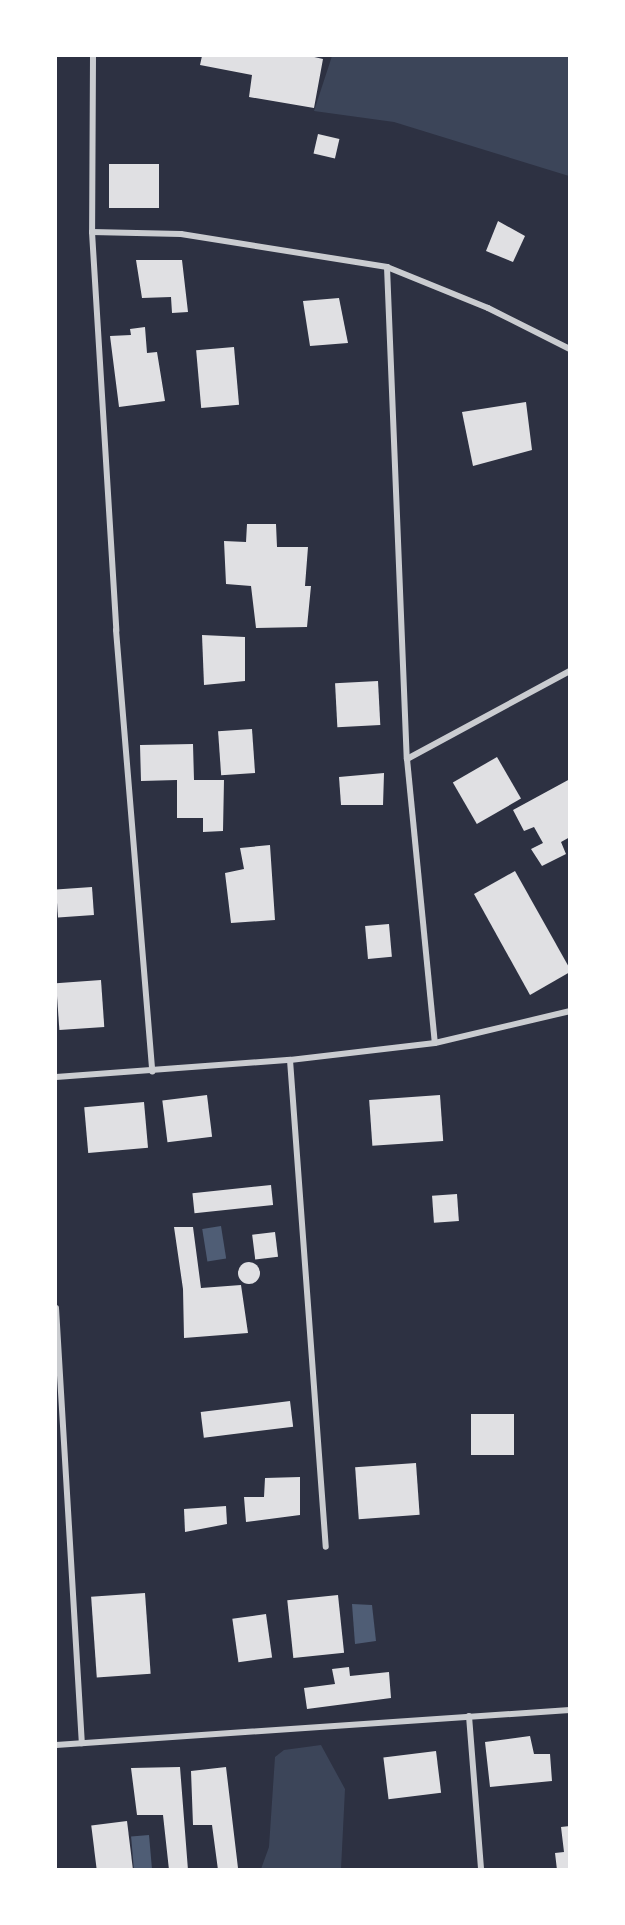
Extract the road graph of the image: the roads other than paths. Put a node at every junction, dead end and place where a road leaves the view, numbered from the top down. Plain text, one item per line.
1 (93, 56) edge
2 (92, 232) junction
3 (387, 267) junction
4 (570, 349) edge
5 (570, 671) edge
6 (406, 759) junction
7 (570, 1011) edge
8 (435, 1043) junction
9 (290, 1060) junction
10 (152, 1072) junction
11 (56, 1077) edge
12 (56, 1308) edge
13 (326, 1547) dead end
14 (570, 1710) edge
15 (469, 1716) junction
16 (82, 1743) junction
17 (56, 1745) edge
18 (481, 1869) edge

1 - 2 street
2 - 3 street
2 - 10 street
3 - 4 street
3 - 6 street
5 - 6 street
6 - 8 street
7 - 8 street
8 - 9 street
9 - 10 street
9 - 13 street
10 - 11 street
12 - 16 street
14 - 15 street
15 - 16 street
15 - 18 street
16 - 17 street

